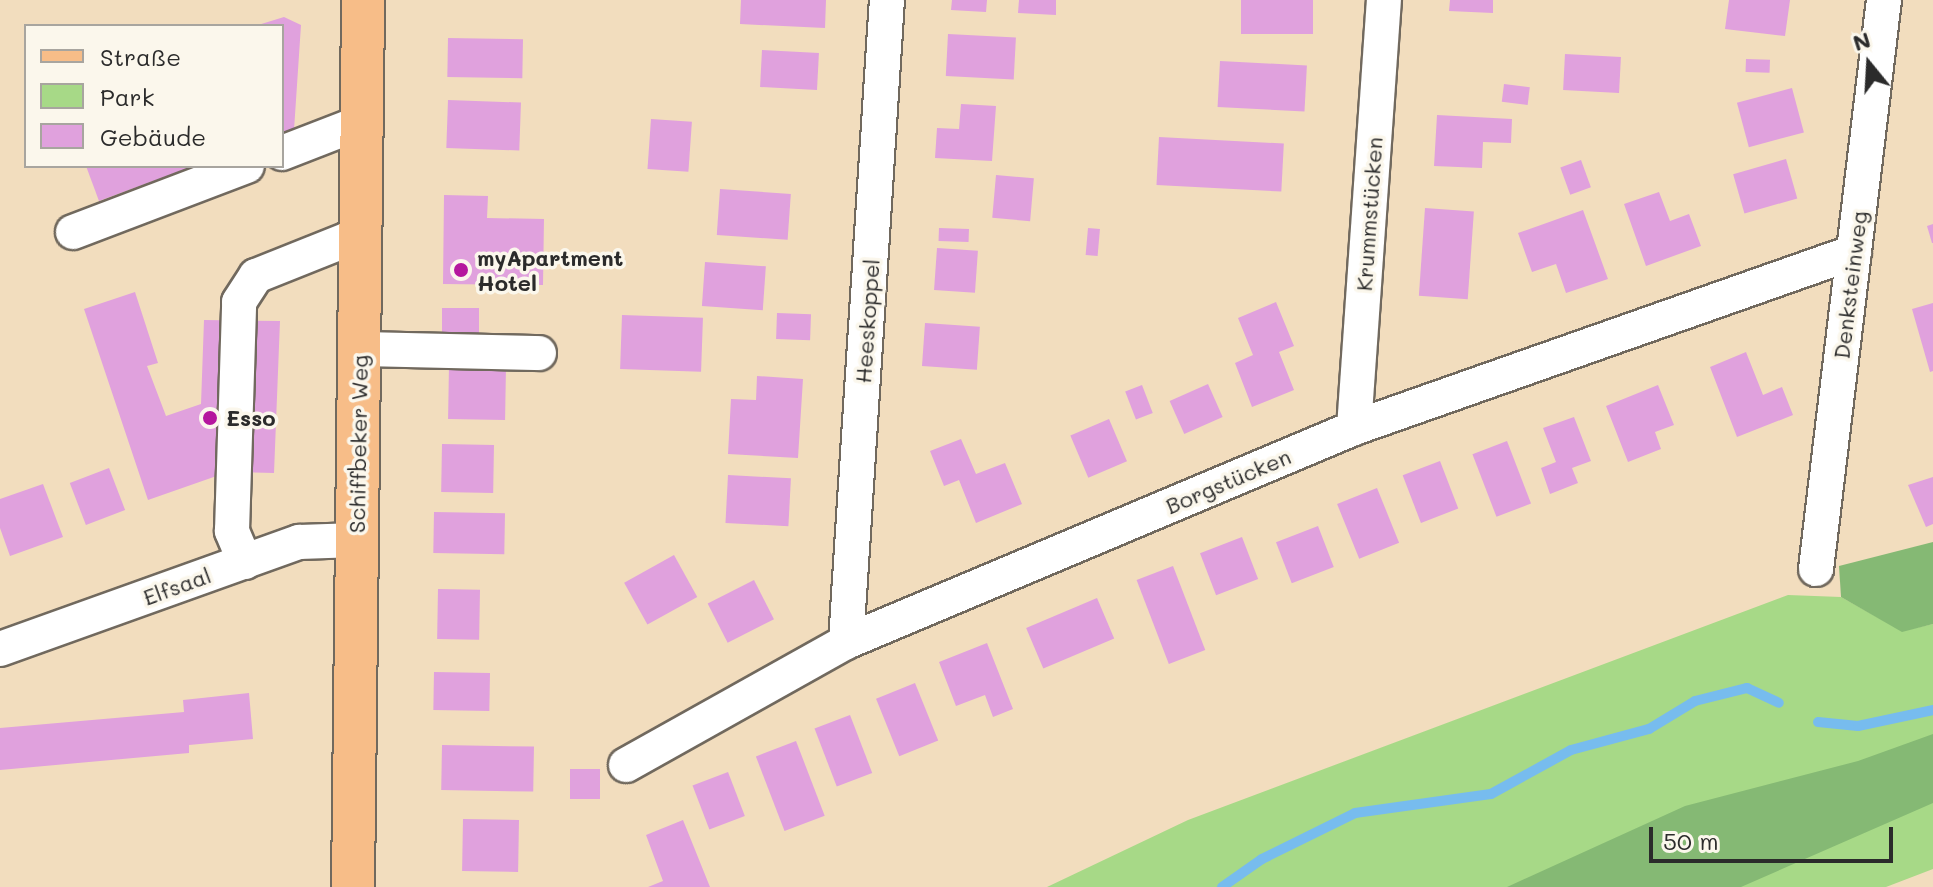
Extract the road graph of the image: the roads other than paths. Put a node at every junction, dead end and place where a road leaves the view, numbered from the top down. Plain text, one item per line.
1 (363, 0) edge
2 (887, 0) edge
3 (1384, 0) edge
4 (1884, 0) edge
5 (362, 122) junction
6 (284, 152) edge
7 (242, 168) edge
8 (73, 232) dead end
9 (361, 234) junction
10 (1854, 252) junction
11 (359, 349) junction
12 (539, 353) dead end
13 (1354, 428) junction
14 (357, 540) junction
15 (245, 562) junction
16 (1816, 569) dead end
17 (846, 642) junction
18 (0, 649) edge
19 (626, 765) dead end
20 (353, 887) edge

1 - 5 main road, Schiffbeker Weg
2 - 17 street, Heeskoppel
3 - 13 street, Krummstücken
4 - 10 street, Denksteinweg
5 - 6 street
5 - 9 main road, Schiffbeker Weg
7 - 8 street
9 - 11 main road, Schiffbeker Weg
9 - 15 street
10 - 13 street, Borgstücken
10 - 16 street, Denksteinweg
11 - 12 street
11 - 14 main road, Schiffbeker Weg
13 - 17 street, Borgstücken
14 - 15 street, Elfsaal
14 - 20 main road, Schiffbeker Weg
15 - 18 street, Elfsaal
17 - 19 street, Borgstücken

